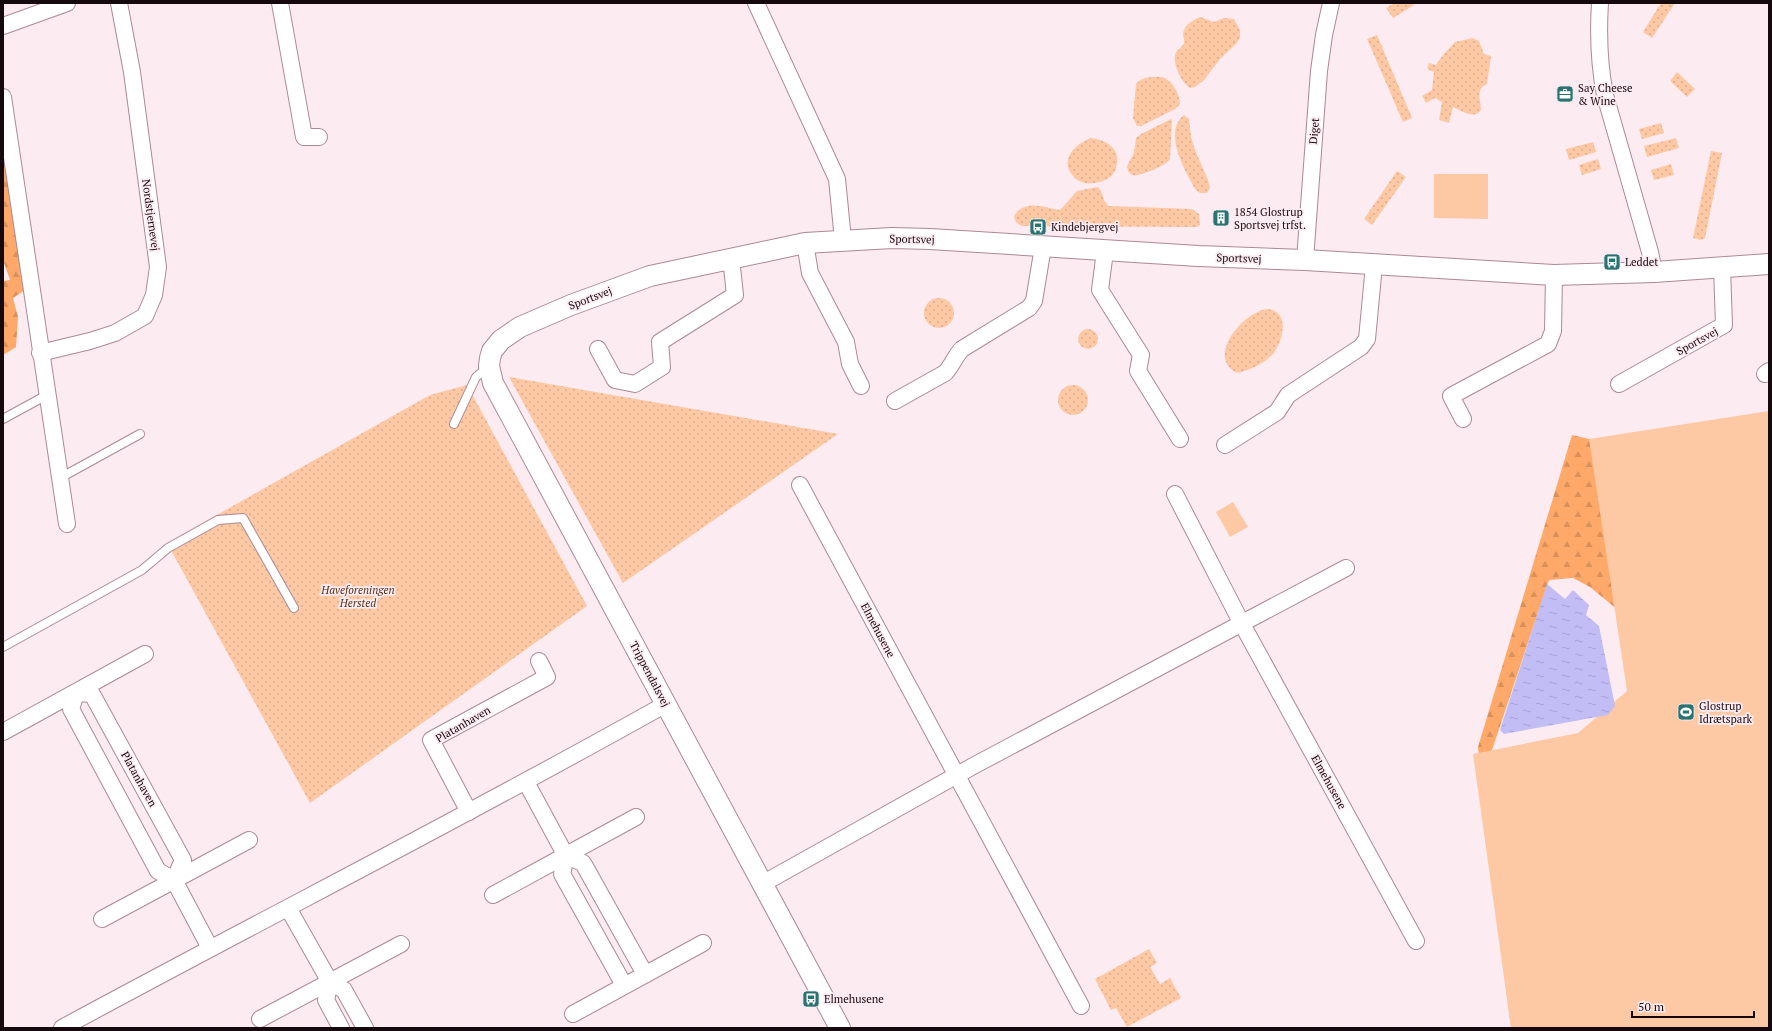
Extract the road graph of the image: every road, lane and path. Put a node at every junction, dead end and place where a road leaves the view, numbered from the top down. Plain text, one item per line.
1 (67, 3) edge
2 (119, 3) edge
3 (280, 3) edge
4 (756, 3) edge
5 (1331, 3) edge
6 (1600, 3) edge
7 (3, 26) edge
8 (3, 99) edge
9 (319, 137) dead end
10 (843, 240) junction
11 (805, 243) junction
12 (1042, 247) junction
13 (1105, 251) junction
14 (731, 258) junction
15 (1305, 260) junction
16 (1769, 264) edge
17 (1374, 265) junction
18 (1722, 268) junction
19 (1654, 272) junction
20 (1554, 275) junction
21 (598, 349) dead end
22 (40, 353) junction
23 (489, 366) junction
24 (1619, 384) dead end
25 (862, 386) dead end
26 (47, 394) junction
27 (895, 401) dead end
28 (1463, 419) dead end
29 (3, 420) edge
30 (454, 424) dead end
31 (140, 434) dead end
32 (1180, 439) dead end
33 (1225, 445) dead end
34 (60, 478) junction
35 (800, 485) dead end
36 (1175, 494) dead end
37 (67, 524) dead end
38 (1346, 568) dead end
39 (294, 608) dead end
40 (1242, 624) junction
41 (3, 647) edge
42 (145, 654) dead end
43 (539, 661) dead end
44 (76, 693) junction
45 (666, 704) junction
46 (3, 732) edge
47 (956, 776) junction
48 (526, 782) junction
49 (469, 812) junction
50 (636, 817) dead end
51 (249, 840) dead end
52 (566, 856) junction
53 (174, 880) junction
54 (762, 884) junction
55 (493, 895) dead end
56 (288, 908) junction
57 (102, 919) dead end
58 (1416, 941) dead end
59 (703, 943) dead end
60 (401, 944) dead end
61 (210, 948) junction
62 (645, 974) junction
63 (330, 982) junction
64 (624, 985) junction
65 (1081, 1006) dead end
66 (573, 1014) dead end
67 (260, 1020) dead end
68 (62, 1028) edge
69 (341, 1028) edge
70 (365, 1028) edge
71 (840, 1028) edge

1 - 7 street
2 - 22 street, Nordstjernevej
3 - 9 street
4 - 10 street
5 - 15 street, Diget
6 - 19 street
8 - 22 street
10 - 11 street, Sportsvej
10 - 12 street, Sportsvej
11 - 14 street, Sportsvej
11 - 25 street
12 - 13 street, Sportsvej
12 - 27 street
13 - 15 street, Sportsvej
13 - 32 street
14 - 21 street
14 - 23 street, Sportsvej
15 - 17 street, Sportsvej
16 - 18 street, Sportsvej
17 - 20 street, Sportsvej
17 - 33 street
18 - 19 street, Sportsvej
18 - 24 street, Sportsvej
19 - 20 street, Sportsvej
20 - 28 street
22 - 26 street
23 - 30 lane
23 - 45 street, Trippendalsvej
26 - 29 lane
26 - 34 street
31 - 34 lane
34 - 37 street
35 - 47 street, Elmehusene
36 - 40 street, Elmehusene
38 - 40 street
39 - 41 lane
40 - 47 street
40 - 58 street, Elmehusene
42 - 44 street
43 - 49 street, Platanhaven
44 - 46 street
44 - 53 street
44 - 53 street, Platanhaven
45 - 48 street
45 - 54 street, Trippendalsvej
47 - 54 street
47 - 65 street, Elmehusene
48 - 49 street
48 - 52 street
49 - 56 street
50 - 52 street
51 - 53 street
52 - 55 street
52 - 62 street
52 - 64 street
53 - 57 street
53 - 61 street
54 - 71 street, Trippendalsvej
56 - 61 street
56 - 63 street
59 - 62 street
60 - 63 street
61 - 68 street
62 - 64 street
63 - 67 street
63 - 69 street
63 - 70 street
64 - 66 street

